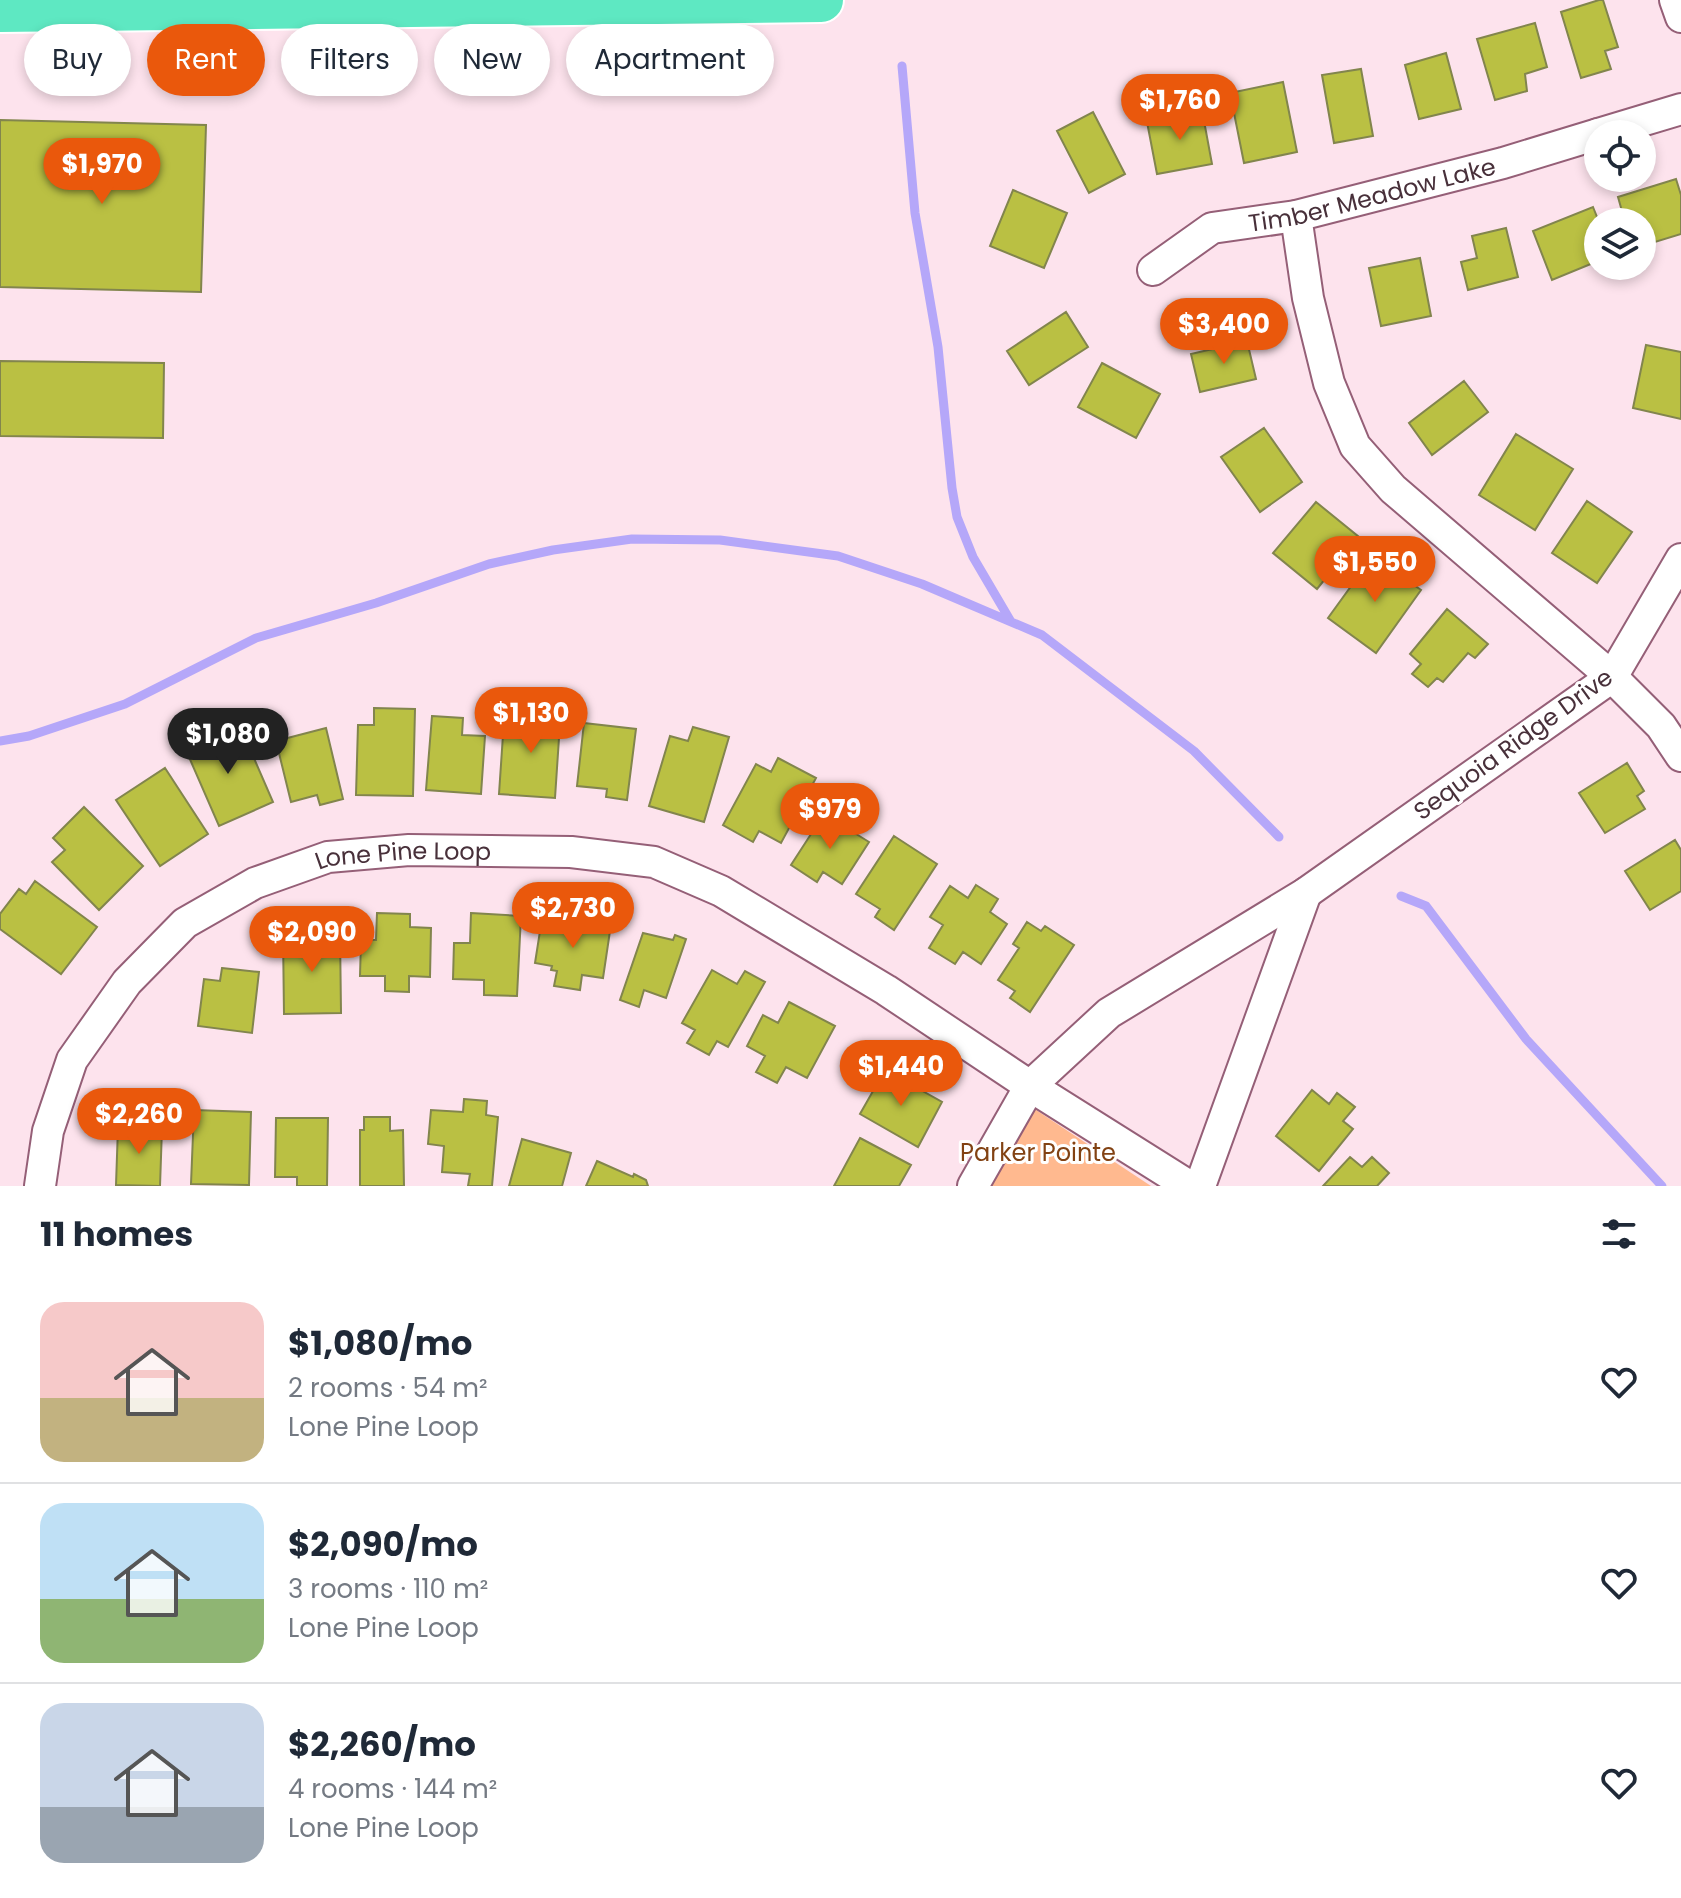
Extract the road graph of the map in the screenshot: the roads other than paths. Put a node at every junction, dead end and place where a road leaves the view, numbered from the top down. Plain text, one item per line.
1 (821, 0) edge
2 (1675, 0) edge
3 (476, 2) edge
4 (0, 10) edge
5 (1681, 17) edge
6 (1681, 109) edge
7 (1644, 120) edge
8 (1584, 138) edge
9 (1296, 216) junction
10 (1153, 270) dead end
11 (1681, 559) edge
12 (1612, 677) junction
13 (1681, 756) edge
14 (1306, 893) junction
15 (1030, 1086) junction
16 (40, 1186) edge
17 (973, 1186) edge
18 (1189, 1186) edge
19 (1200, 1186) edge

1 - 3 highway
2 - 5 street
3 - 4 highway
6 - 7 street, Timber Meadow Lake
8 - 9 street, Timber Meadow Lake
9 - 10 street, Timber Meadow Lake
9 - 12 street
11 - 12 street, Sequoia Ridge Drive
12 - 13 street
12 - 14 street, Sequoia Ridge Drive
14 - 15 street, Sequoia Ridge Drive
14 - 19 street
15 - 16 street, Lone Pine Loop
15 - 17 street, Sequoia Ridge Drive
15 - 18 street, Lone Pine Loop

